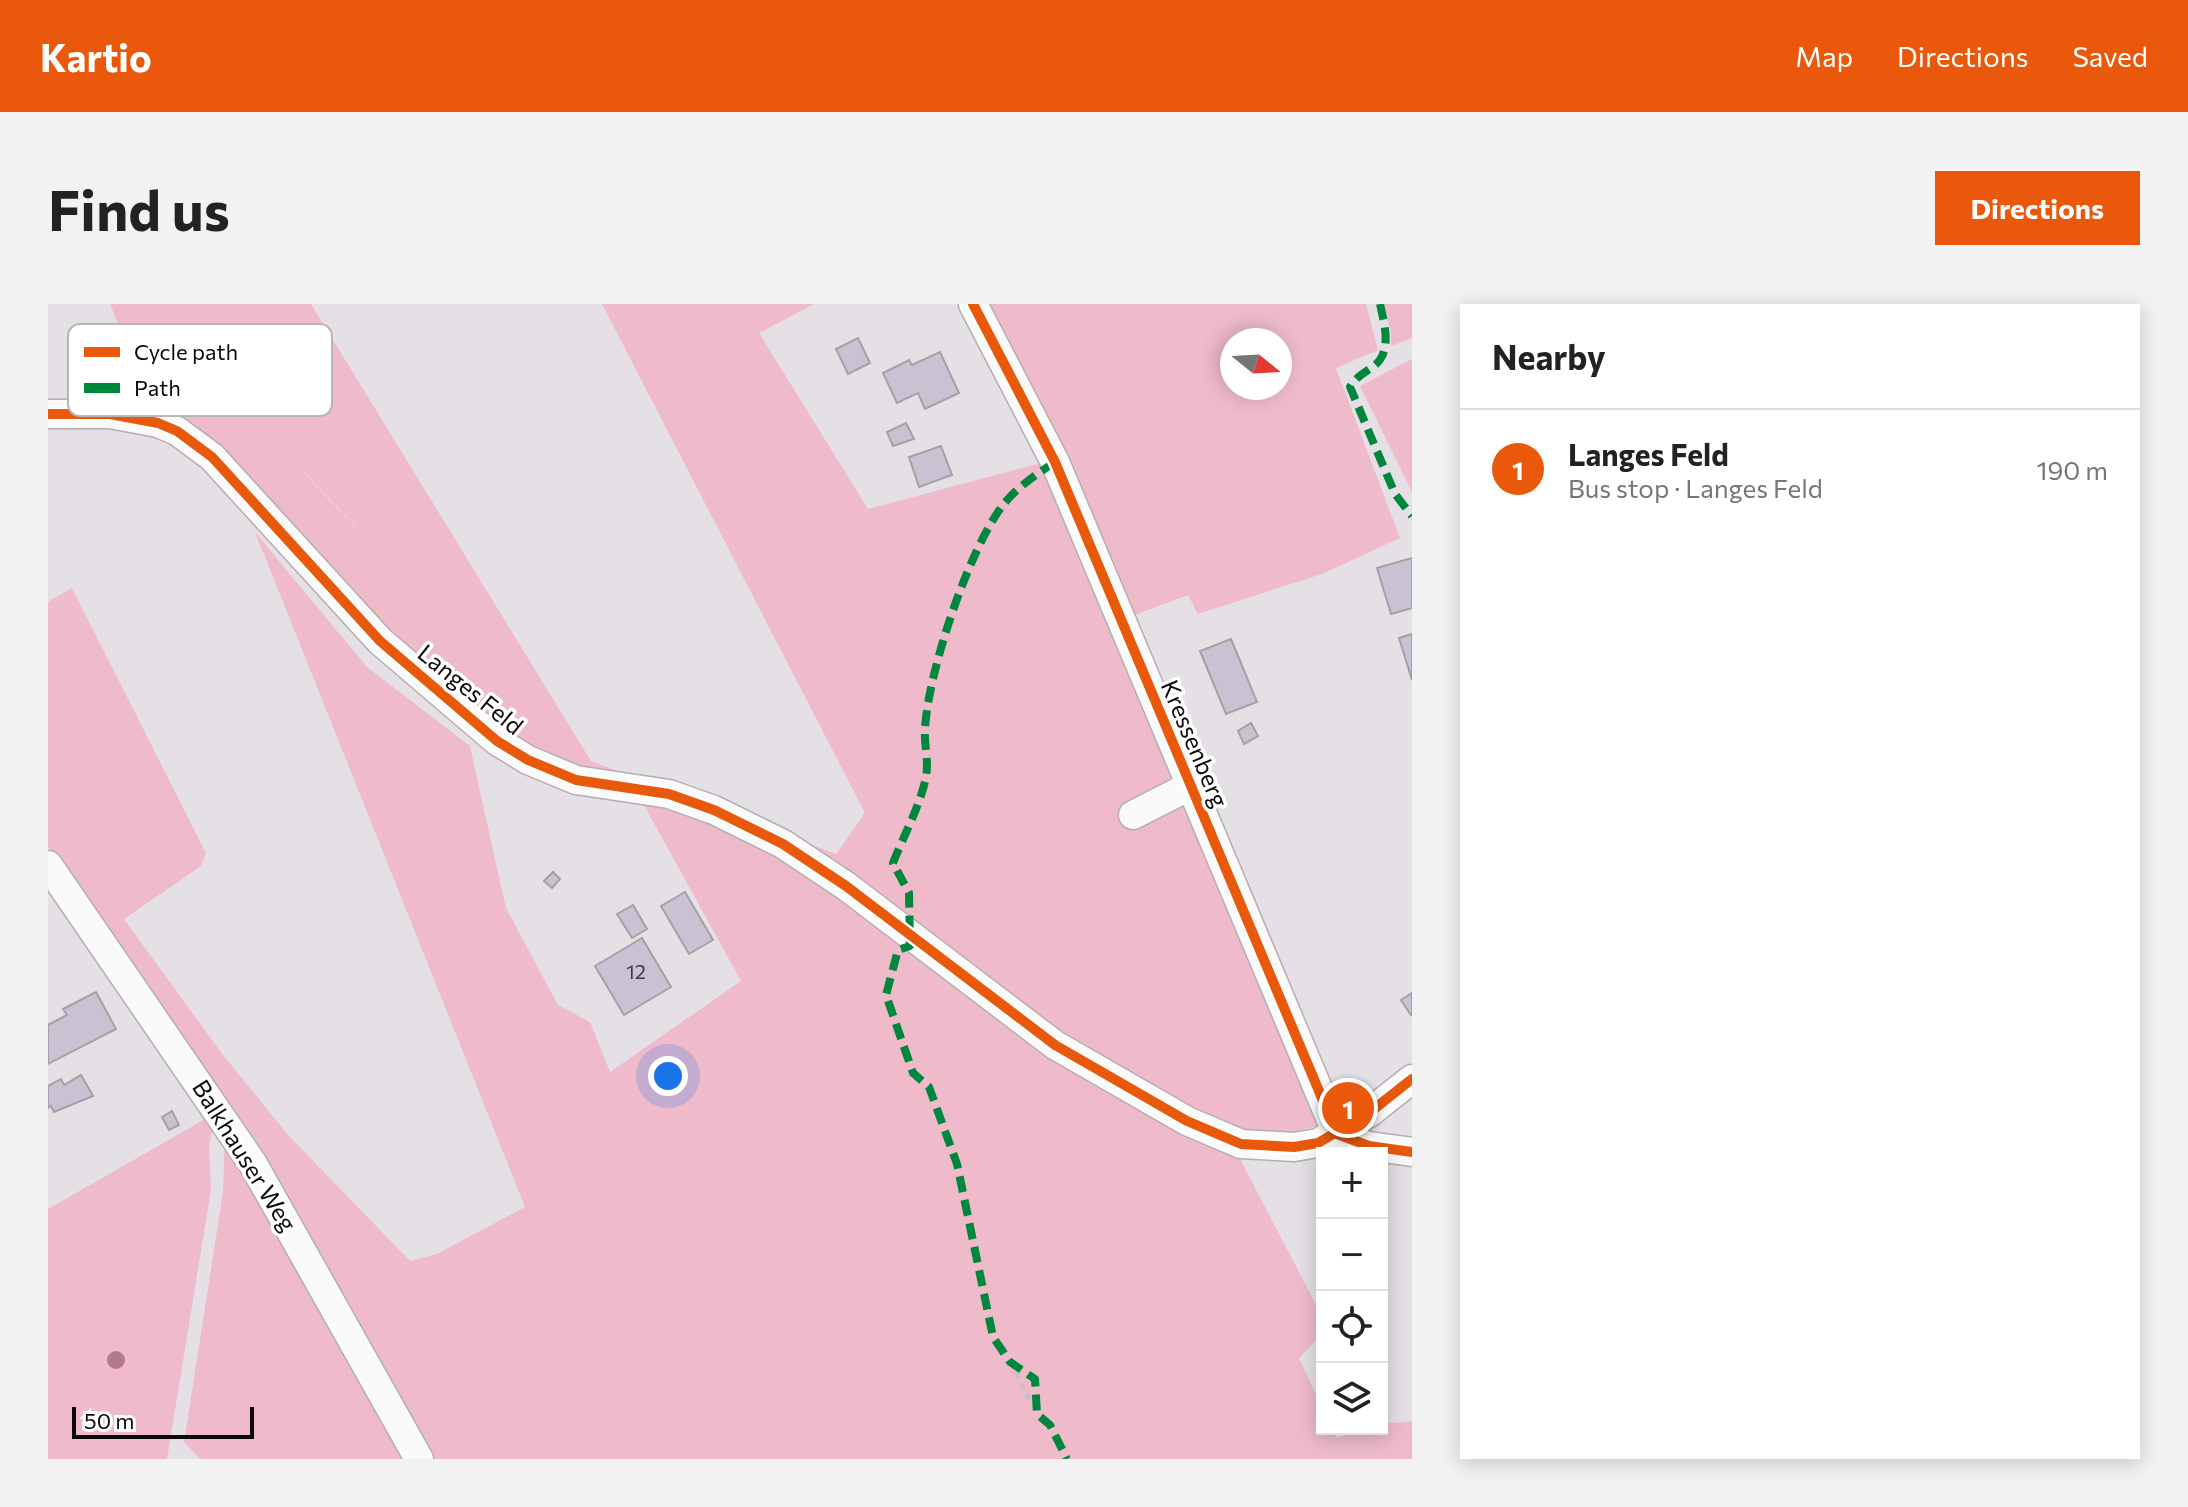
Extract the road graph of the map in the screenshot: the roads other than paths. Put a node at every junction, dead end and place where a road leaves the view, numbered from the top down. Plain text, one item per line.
1 (973, 304) edge
2 (122, 416) edge
3 (1190, 786) junction
4 (1133, 815) dead end
5 (48, 865) edge
6 (1412, 1079) edge
7 (1337, 1134) junction
8 (1412, 1152) edge
9 (419, 1459) edge

1 - 3 street, Kressenberg
2 - 7 street, Langes Feld
3 - 4 street
3 - 7 street, Kressenberg
5 - 9 street, Balkhauser Weg
6 - 7 street, Langes Feld
7 - 8 street

